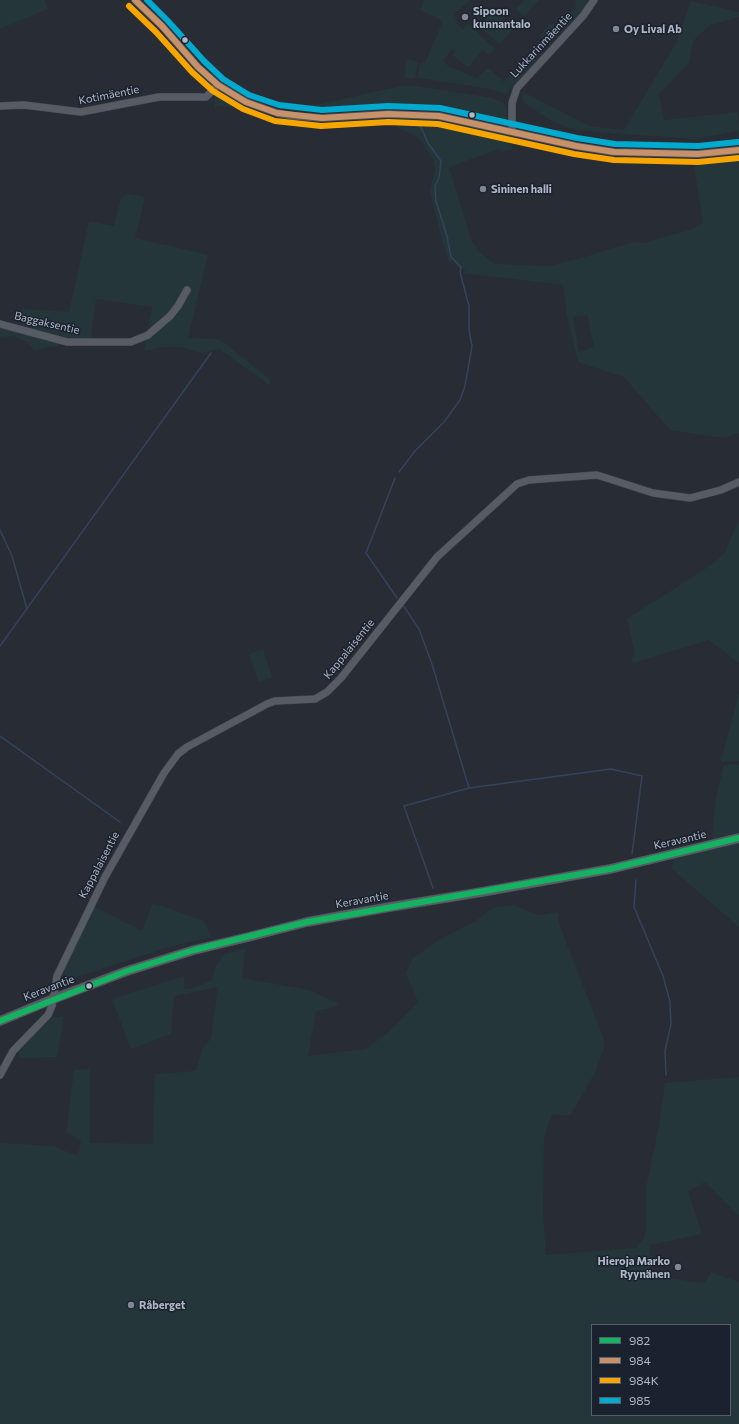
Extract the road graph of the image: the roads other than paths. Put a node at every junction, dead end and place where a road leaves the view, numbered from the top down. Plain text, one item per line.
1 (135, 0) edge
2 (594, 0) edge
3 (218, 85) junction
4 (0, 106) edge
5 (512, 132) junction
6 (739, 150) edge
7 (186, 290) dead end
8 (0, 324) edge
9 (739, 482) edge
10 (739, 838) edge
11 (53, 999) junction
12 (0, 1021) edge
13 (0, 1075) edge

1 - 3 street
2 - 5 street, Lukkarinmäentie
3 - 4 street, Kotimäentie
3 - 5 street
5 - 6 street
7 - 8 street, Baggaksentie
9 - 11 street, Kappalaisentie
10 - 11 main road, Keravantie
11 - 12 main road, Keravantie
11 - 13 street, Kappalaisentie

